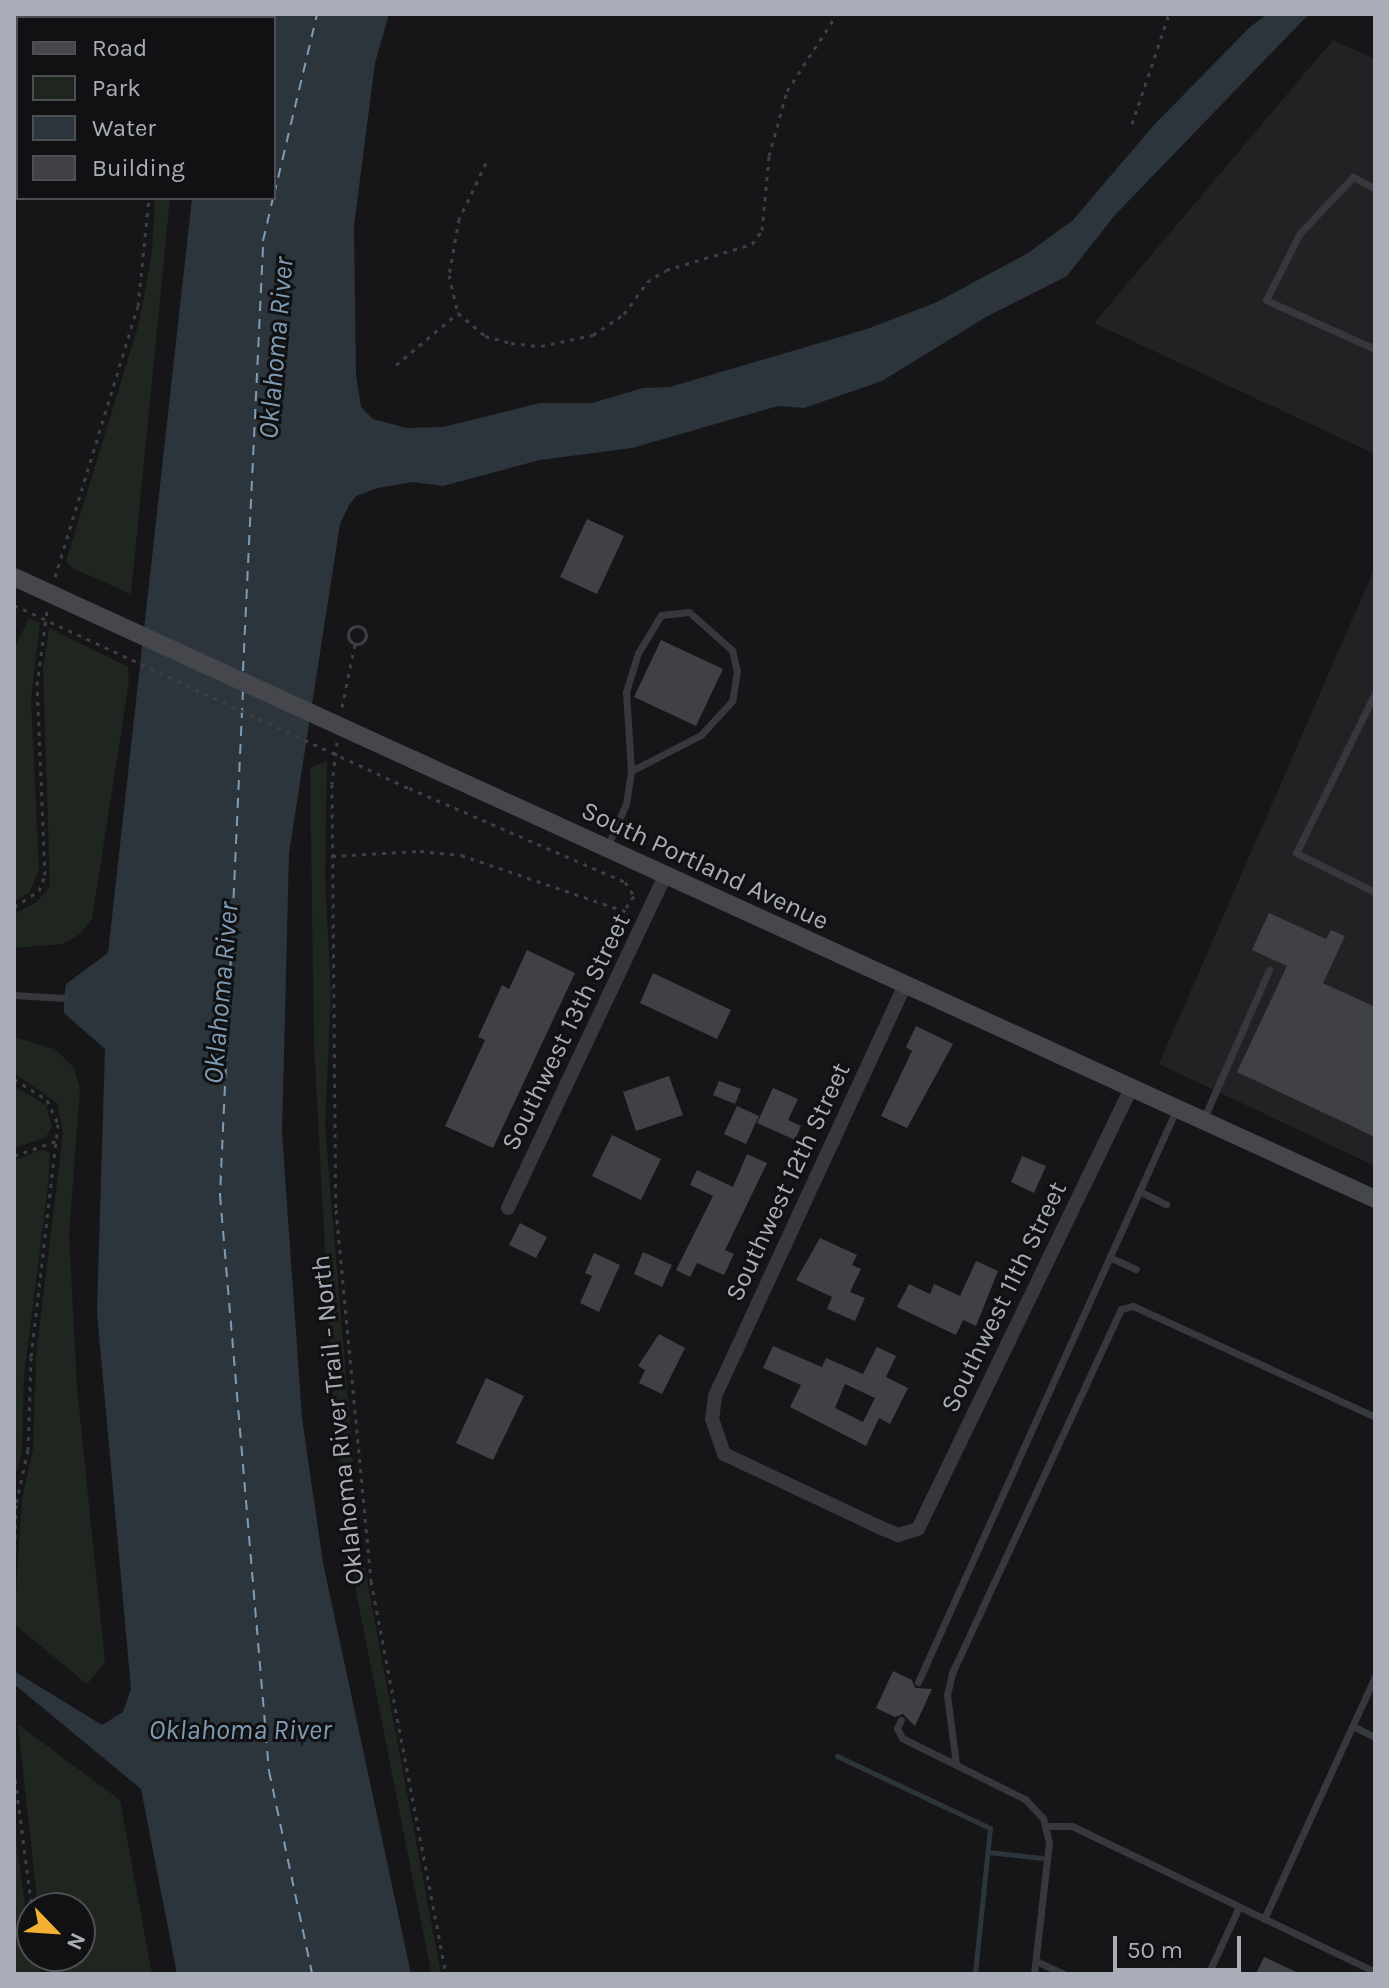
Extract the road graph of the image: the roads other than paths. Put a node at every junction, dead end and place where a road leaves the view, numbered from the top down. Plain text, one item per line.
1 (1375, 189) edge
2 (1375, 349) edge
3 (14, 577) edge
4 (1375, 693) edge
5 (631, 771) junction
6 (606, 849) junction
7 (665, 876) junction
8 (1375, 892) edge
9 (1269, 970) dead end
10 (904, 987) junction
11 (14, 995) edge
12 (64, 998) dead end
13 (1132, 1087) junction
14 (1177, 1108) junction
15 (1203, 1120) junction
16 (1141, 1192) junction
17 (1375, 1199) edge
18 (1166, 1204) dead end
19 (508, 1208) dead end
20 (1111, 1258) junction
21 (1136, 1269) dead end
22 (1375, 1417) edge
23 (918, 1529) joint
24 (1375, 1677) edge
25 (918, 1682) dead end
26 (901, 1720) dead end
27 (1353, 1726) junction
28 (1375, 1737) edge
29 (956, 1764) junction
30 (1045, 1826) junction
31 (1239, 1907) junction
32 (1264, 1919) junction
33 (1036, 1961) junction
34 (1375, 1972) edge
35 (1034, 1974) edge
36 (1064, 1974) edge
37 (1208, 1974) edge

1 - 2 lane
3 - 6 main road, South Portland Avenue, bridge
4 - 8 lane
5 - 5 lane
5 - 6 lane
6 - 7 main road, South Portland Avenue
7 - 10 main road, South Portland Avenue
7 - 19 street, Southwest 13th Street
9 - 15 lane
10 - 13 main road, South Portland Avenue
10 - 23 street, Southwest 12th Street
11 - 12 lane
13 - 14 main road, South Portland Avenue
13 - 23 street, Southwest 11th Street
14 - 15 main road, South Portland Avenue
14 - 16 lane
15 - 17 main road, South Portland Avenue
16 - 18 lane
16 - 20 lane
20 - 21 lane
20 - 25 lane
22 - 29 lane
24 - 27 lane
26 - 29 lane
27 - 28 lane
27 - 32 lane
29 - 30 lane
30 - 31 lane
30 - 33 lane
31 - 32 lane
31 - 37 lane
32 - 34 lane
33 - 35 lane
33 - 36 lane

